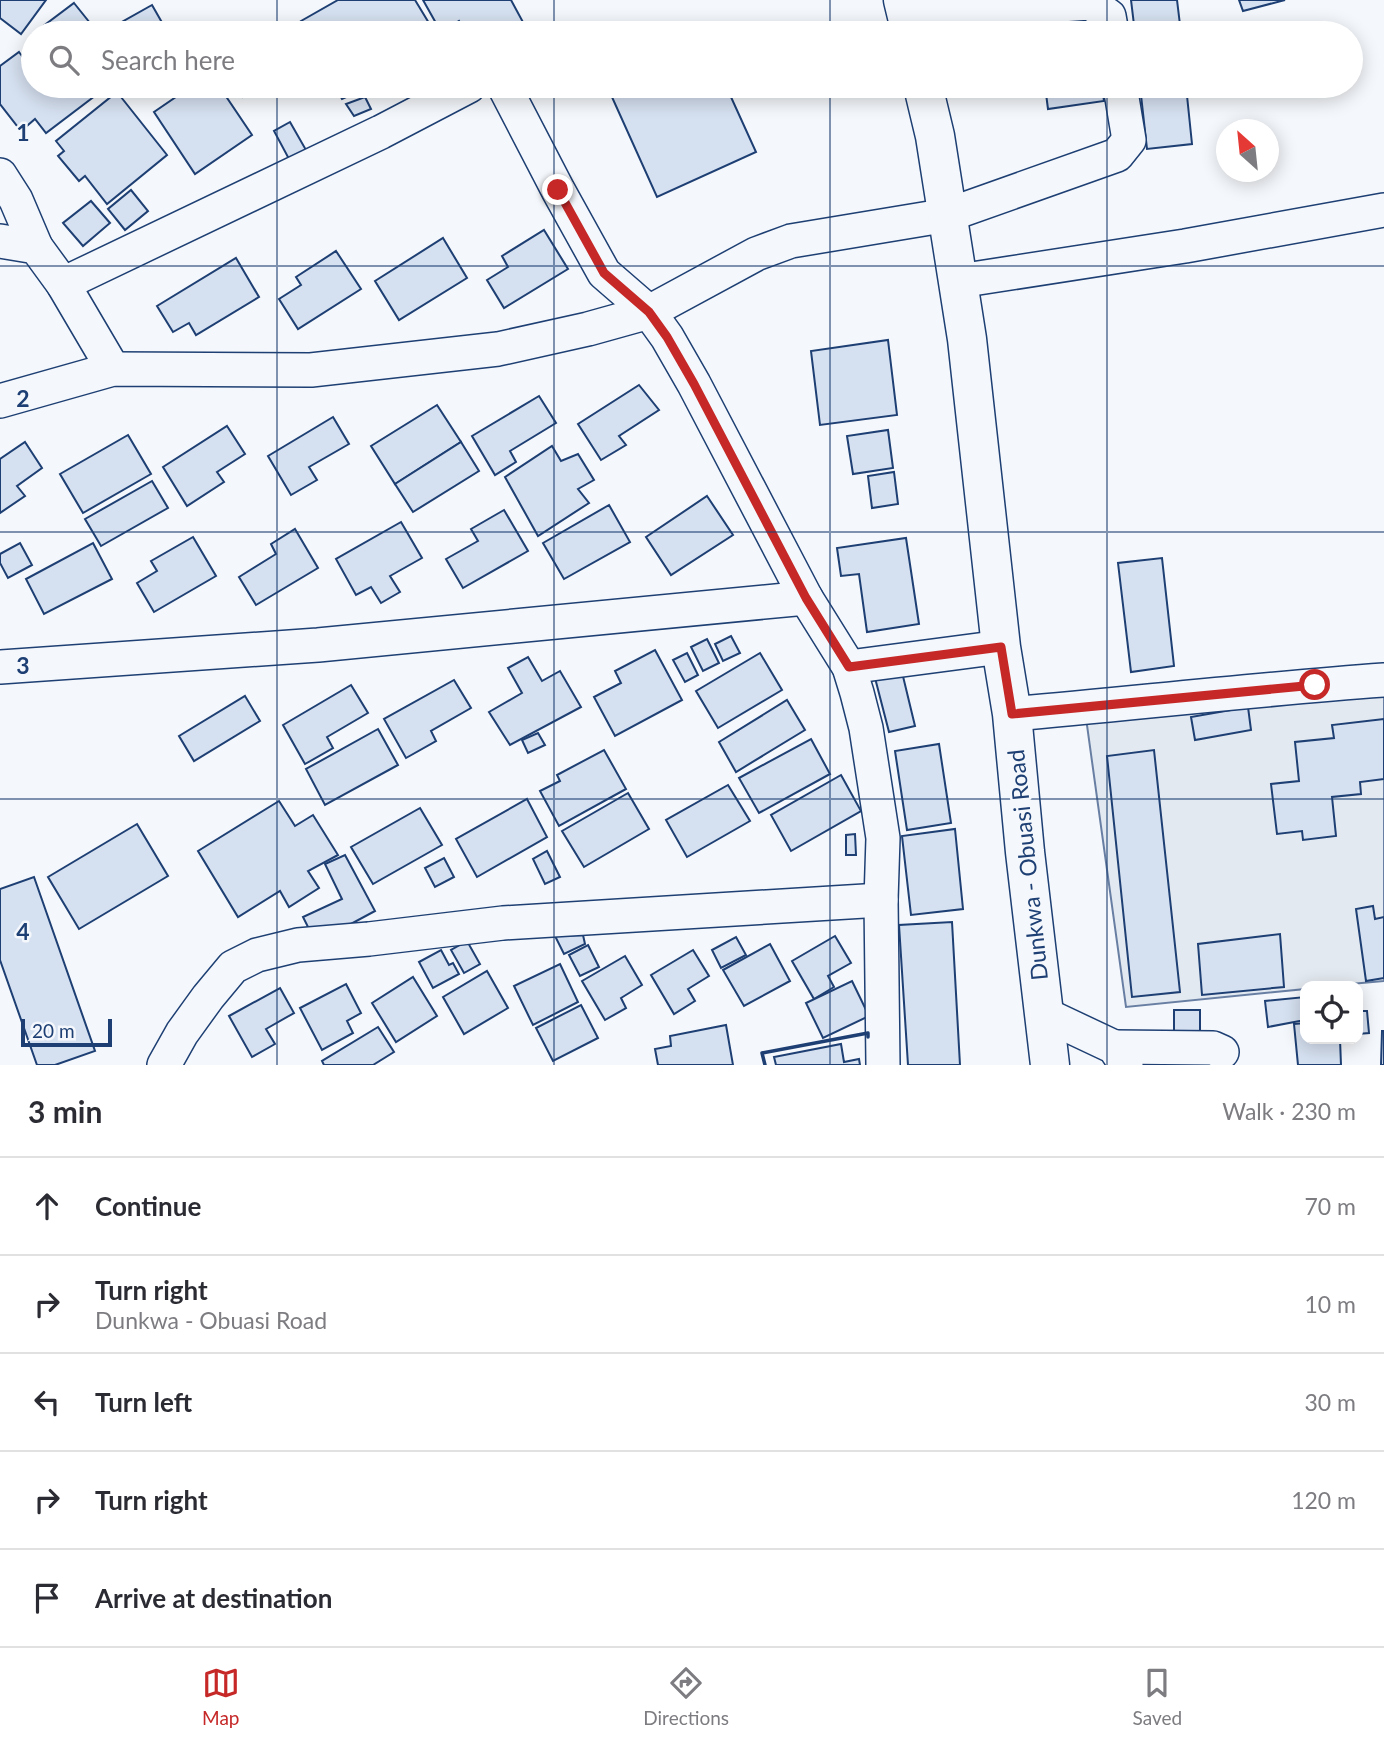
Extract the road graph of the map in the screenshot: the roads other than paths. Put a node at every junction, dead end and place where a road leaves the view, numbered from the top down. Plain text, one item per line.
1 (907, 16) edge
2 (1110, 21) edge
3 (446, 98) edge
4 (510, 98) edge
5 (926, 98) edge
6 (1122, 98) edge
7 (0, 175) edge
8 (948, 215) junction
9 (1380, 220) edge
10 (0, 241) edge
11 (36, 247) junction
12 (959, 281) junction
13 (63, 284) junction
14 (649, 312) junction
15 (113, 369) junction
16 (0, 401) edge
17 (806, 598) junction
18 (1001, 647) junction
19 (0, 667) edge
20 (849, 667) junction
21 (1384, 680) edge
22 (1012, 714) junction
23 (881, 900) junction
24 (1044, 1014) junction
25 (1222, 1052) dead end
26 (1120, 1056) edge
27 (164, 1065) edge
28 (883, 1065) edge
29 (1050, 1065) edge

1 - 2 street
3 - 13 street
4 - 14 street
5 - 8 main road, Dunkwa - Obuasi Road
6 - 8 street
7 - 11 street
8 - 12 main road, Dunkwa - Obuasi Road
8 - 14 street
9 - 12 street
10 - 11 street
11 - 13 street
12 - 18 main road, Dunkwa - Obuasi Road
13 - 15 street
14 - 15 street
14 - 17 street
15 - 16 street
17 - 19 street
17 - 20 street
18 - 20 street
18 - 22 main road, Dunkwa - Obuasi Road
20 - 23 street
21 - 22 street
22 - 24 main road, Dunkwa - Obuasi Road
23 - 27 street
23 - 28 street
24 - 26 street
24 - 29 main road, Dunkwa - Obuasi Road
25 - 26 street

